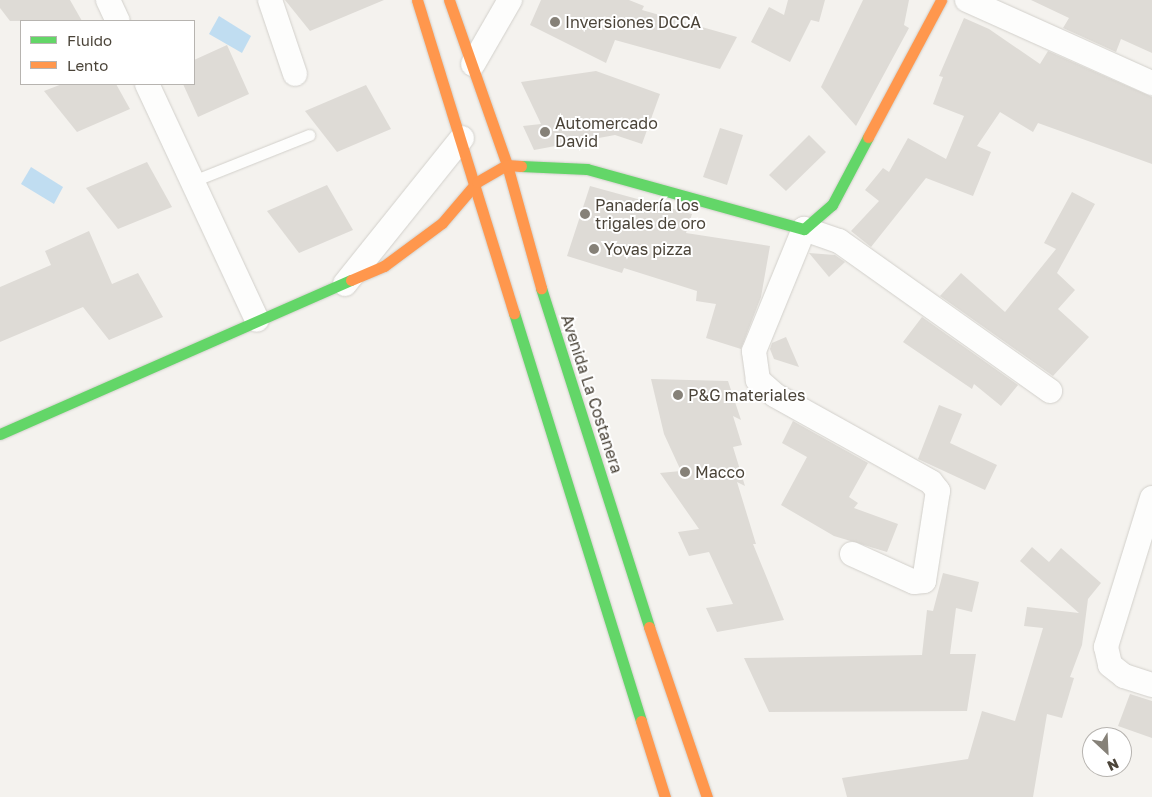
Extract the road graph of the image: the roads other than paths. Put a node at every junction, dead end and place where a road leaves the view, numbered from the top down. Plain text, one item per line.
1 (108, 0) edge
2 (270, 0) edge
3 (418, 0) edge
4 (449, 0) edge
5 (510, 0) edge
6 (941, 0) edge
7 (967, 0) edge
8 (118, 20) edge
9 (473, 64) junction
10 (295, 74) dead end
11 (1152, 83) edge
12 (147, 85) edge
13 (309, 135) dead end
14 (462, 138) junction
15 (507, 165) junction
16 (193, 181) junction
17 (477, 182) junction
18 (804, 229) junction
19 (345, 284) junction
20 (257, 320) junction
21 (1050, 391) dead end
22 (0, 434) edge
23 (1152, 498) edge
24 (852, 554) dead end
25 (1152, 685) edge
26 (665, 797) edge
27 (707, 797) edge

1 - 8 street
2 - 10 street
3 - 14 street
4 - 9 street, Avenida La Costanera
5 - 9 street
6 - 18 street
7 - 11 street
9 - 15 street, Avenida La Costanera
12 - 16 street
13 - 16 lane
14 - 17 street
14 - 19 street
15 - 17 street
15 - 18 street
15 - 27 street, Avenida La Costanera
16 - 20 street
17 - 19 street
17 - 26 street
18 - 21 street
18 - 24 street
19 - 20 street
20 - 22 street
23 - 25 street

